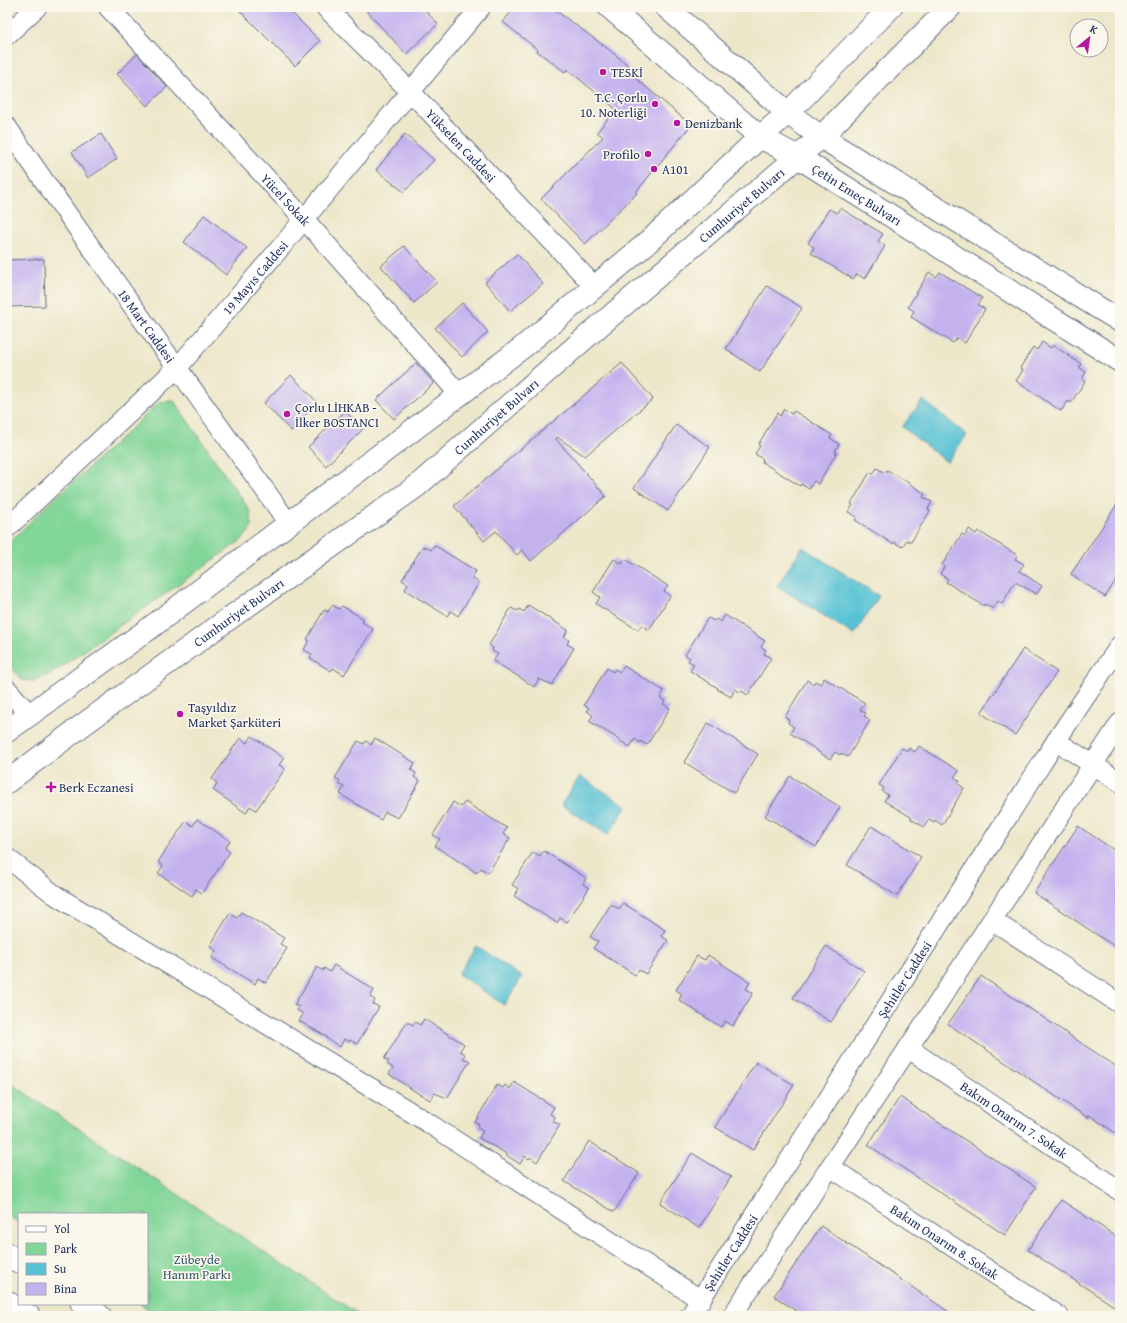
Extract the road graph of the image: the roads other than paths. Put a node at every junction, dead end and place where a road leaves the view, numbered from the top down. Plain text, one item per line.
1 (37, 7) edge
2 (108, 7) edge
3 (325, 7) edge
4 (481, 7) edge
5 (610, 7) edge
6 (666, 7) edge
7 (891, 7) edge
8 (950, 7) edge
9 (7, 35) edge
10 (410, 90) junction
11 (788, 113) junction
12 (7, 127) edge
13 (760, 137) junction
14 (821, 137) junction
15 (798, 157) junction
16 (304, 219) junction
17 (595, 287) junction
18 (1120, 321) edge
19 (1120, 361) edge
20 (178, 367) junction
21 (460, 395) junction
22 (289, 524) junction
23 (7, 528) edge
24 (1120, 644) edge
25 (7, 689) edge
26 (30, 715) junction
27 (1120, 723) edge
28 (7, 731) edge
29 (1056, 741) junction
30 (1093, 765) junction
31 (7, 782) edge
32 (1120, 782) edge
33 (7, 858) edge
34 (992, 920) junction
35 (1120, 1004) edge
36 (908, 1048) junction
37 (830, 1167) junction
38 (1120, 1191) edge
39 (7, 1254) edge
40 (18, 1261) edge
41 (701, 1300) junction
42 (7, 1302) edge
43 (84, 1305) edge
44 (29, 1316) edge
45 (100, 1316) edge
46 (690, 1316) edge
47 (732, 1316) edge
48 (1059, 1316) edge

1 - 9 street
2 - 16 street, Yücel Sokak
3 - 10 street, Yükselen Caddesi
4 - 10 street, 19 Mayıs Caddesi
5 - 13 main road, Çetin Emeç Bulvarı
6 - 11 main road
7 - 11 main road
8 - 14 main road, Cumhuriyet Bulvarı
10 - 16 street, 19 Mayıs Caddesi
10 - 17 street, Yükselen Caddesi
11 - 13 main road
11 - 14 main road
12 - 20 street, 18 Mart Caddesi
13 - 15 main road, Çetin Emeç Bulvarı
13 - 17 main road
14 - 15 main road, Cumhuriyet Bulvarı
14 - 18 main road
15 - 19 main road, Çetin Emeç Bulvarı
15 - 31 main road, Cumhuriyet Bulvarı
16 - 20 street, 19 Mayıs Caddesi
16 - 21 street, Yücel Sokak
17 - 21 main road
20 - 22 street, 18 Mart Caddesi
20 - 23 street, 19 Mayıs Caddesi
21 - 22 main road
22 - 26 main road
24 - 29 street, Şehitler Caddesi
25 - 26 street
26 - 28 main road
27 - 30 street
29 - 30 street
29 - 41 street, Şehitler Caddesi
30 - 32 street
30 - 34 street
33 - 41 street
34 - 35 street
34 - 36 street
36 - 37 street
36 - 38 street, Bakım Onarım 7. Sokak
37 - 47 street
37 - 48 street, Bakım Onarım 8. Sokak
39 - 40 main road
41 - 46 street, Şehitler Caddesi
42 - 44 main road
43 - 45 main road

